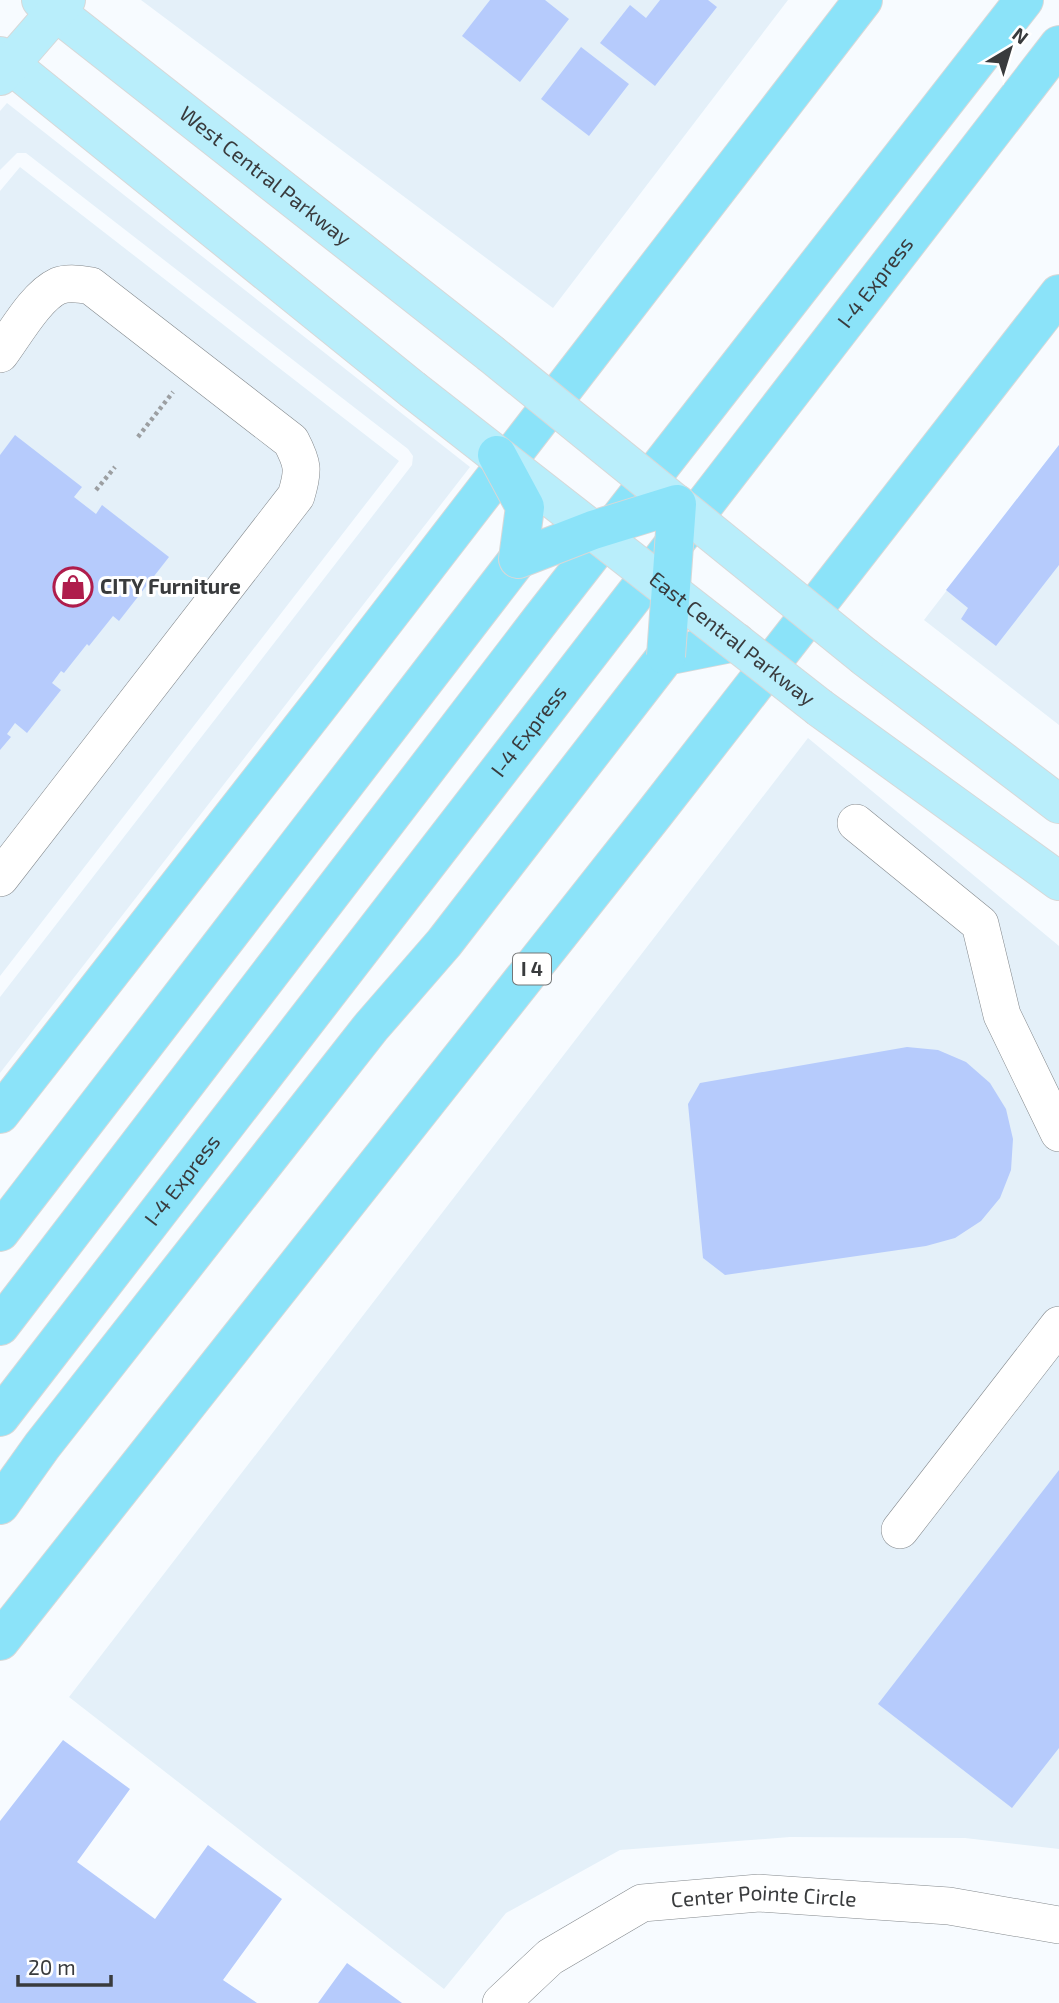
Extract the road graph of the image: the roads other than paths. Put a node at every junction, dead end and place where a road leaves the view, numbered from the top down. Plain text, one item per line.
1 (863, 0) edge
2 (1024, 0) edge
3 (54, 4) edge
4 (1059, 45) edge
5 (3, 65) edge
6 (1059, 294) edge
7 (0, 354) edge
8 (497, 455) junction
9 (677, 504) junction
10 (593, 530) junction
11 (518, 559) junction
12 (672, 592) junction
13 (736, 642) junction
14 (666, 656) junction
15 (1059, 804) edge
16 (856, 823) dead end
17 (0, 878) edge
18 (1059, 881) edge
19 (0, 1114) edge
20 (1059, 1133) edge
21 (0, 1232) edge
22 (1059, 1325) edge
23 (0, 1326) edge
24 (0, 1417) edge
25 (0, 1505) edge
26 (900, 1530) dead end
27 (0, 1641) edge
28 (1059, 1925) edge
29 (500, 2003) edge

1 - 19 highway
2 - 23 highway
3 - 5 main road
3 - 9 main road, West Central Parkway, bridge
4 - 24 highway, I-4 Express
5 - 8 main road, East Central Parkway, bridge
6 - 27 highway, I 4
7 - 17 street
8 - 10 main road, East Central Parkway, bridge
8 - 11 highway, bridge
9 - 10 highway, bridge
9 - 12 highway, bridge
9 - 15 main road, bridge
10 - 11 highway, bridge
10 - 12 main road, East Central Parkway, bridge
11 - 21 highway
12 - 13 main road, East Central Parkway, bridge
12 - 14 highway, bridge
13 - 14 highway
13 - 18 main road, East Central Parkway, bridge
14 - 25 highway
16 - 20 street
22 - 26 street
28 - 29 street, Center Pointe Circle

